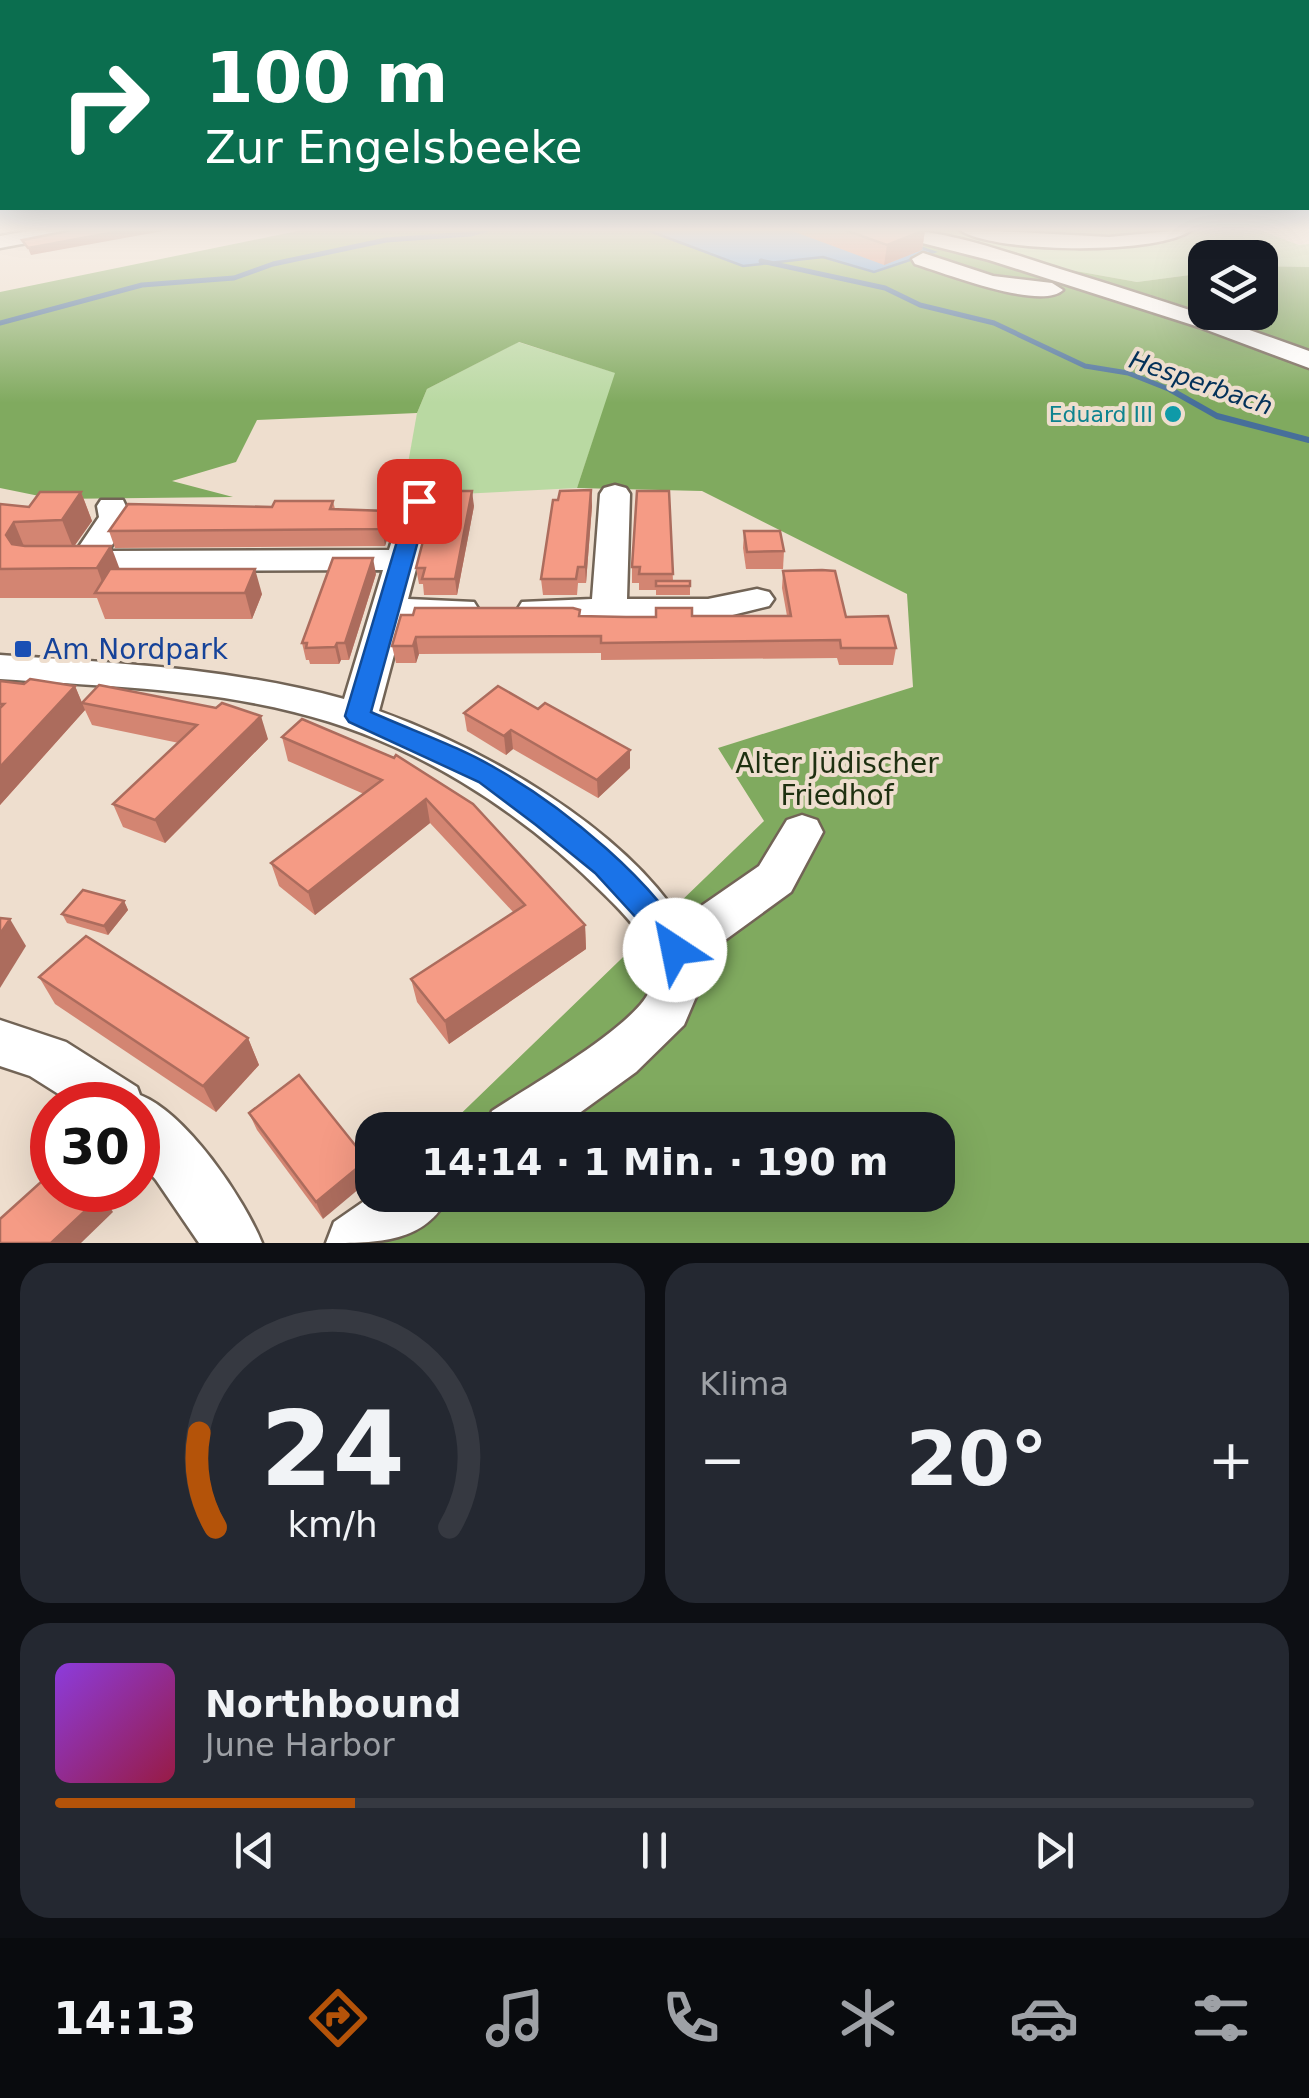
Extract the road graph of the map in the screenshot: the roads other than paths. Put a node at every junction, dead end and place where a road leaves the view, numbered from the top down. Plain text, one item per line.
1 (1025, 287) edge
2 (1095, 287) edge
3 (1156, 306) junction
4 (1309, 360) edge
5 (615, 494) dead end
6 (419, 501) dead end
7 (112, 506) dead end
8 (86, 560) junction
9 (402, 560) junction
10 (38, 562) edge
11 (757, 599) dead end
12 (388, 610) junction
13 (609, 610) junction
14 (0, 667) edge
15 (358, 716) junction
16 (802, 832) dead end
17 (675, 950) junction
18 (0, 1042) edge
19 (88, 1082) edge
20 (535, 1112) edge
21 (160, 1143) edge
22 (398, 1212) edge
23 (232, 1243) edge
24 (355, 1243) edge

1 - 3 street
2 - 3 street
3 - 4 street
5 - 13 street
6 - 9 street
7 - 8 street
8 - 9 street
8 - 10 street
9 - 12 street
11 - 13 street
12 - 13 street
12 - 15 street
14 - 15 street
15 - 17 street
16 - 17 street
17 - 20 street
18 - 19 street
21 - 23 street
22 - 24 street

